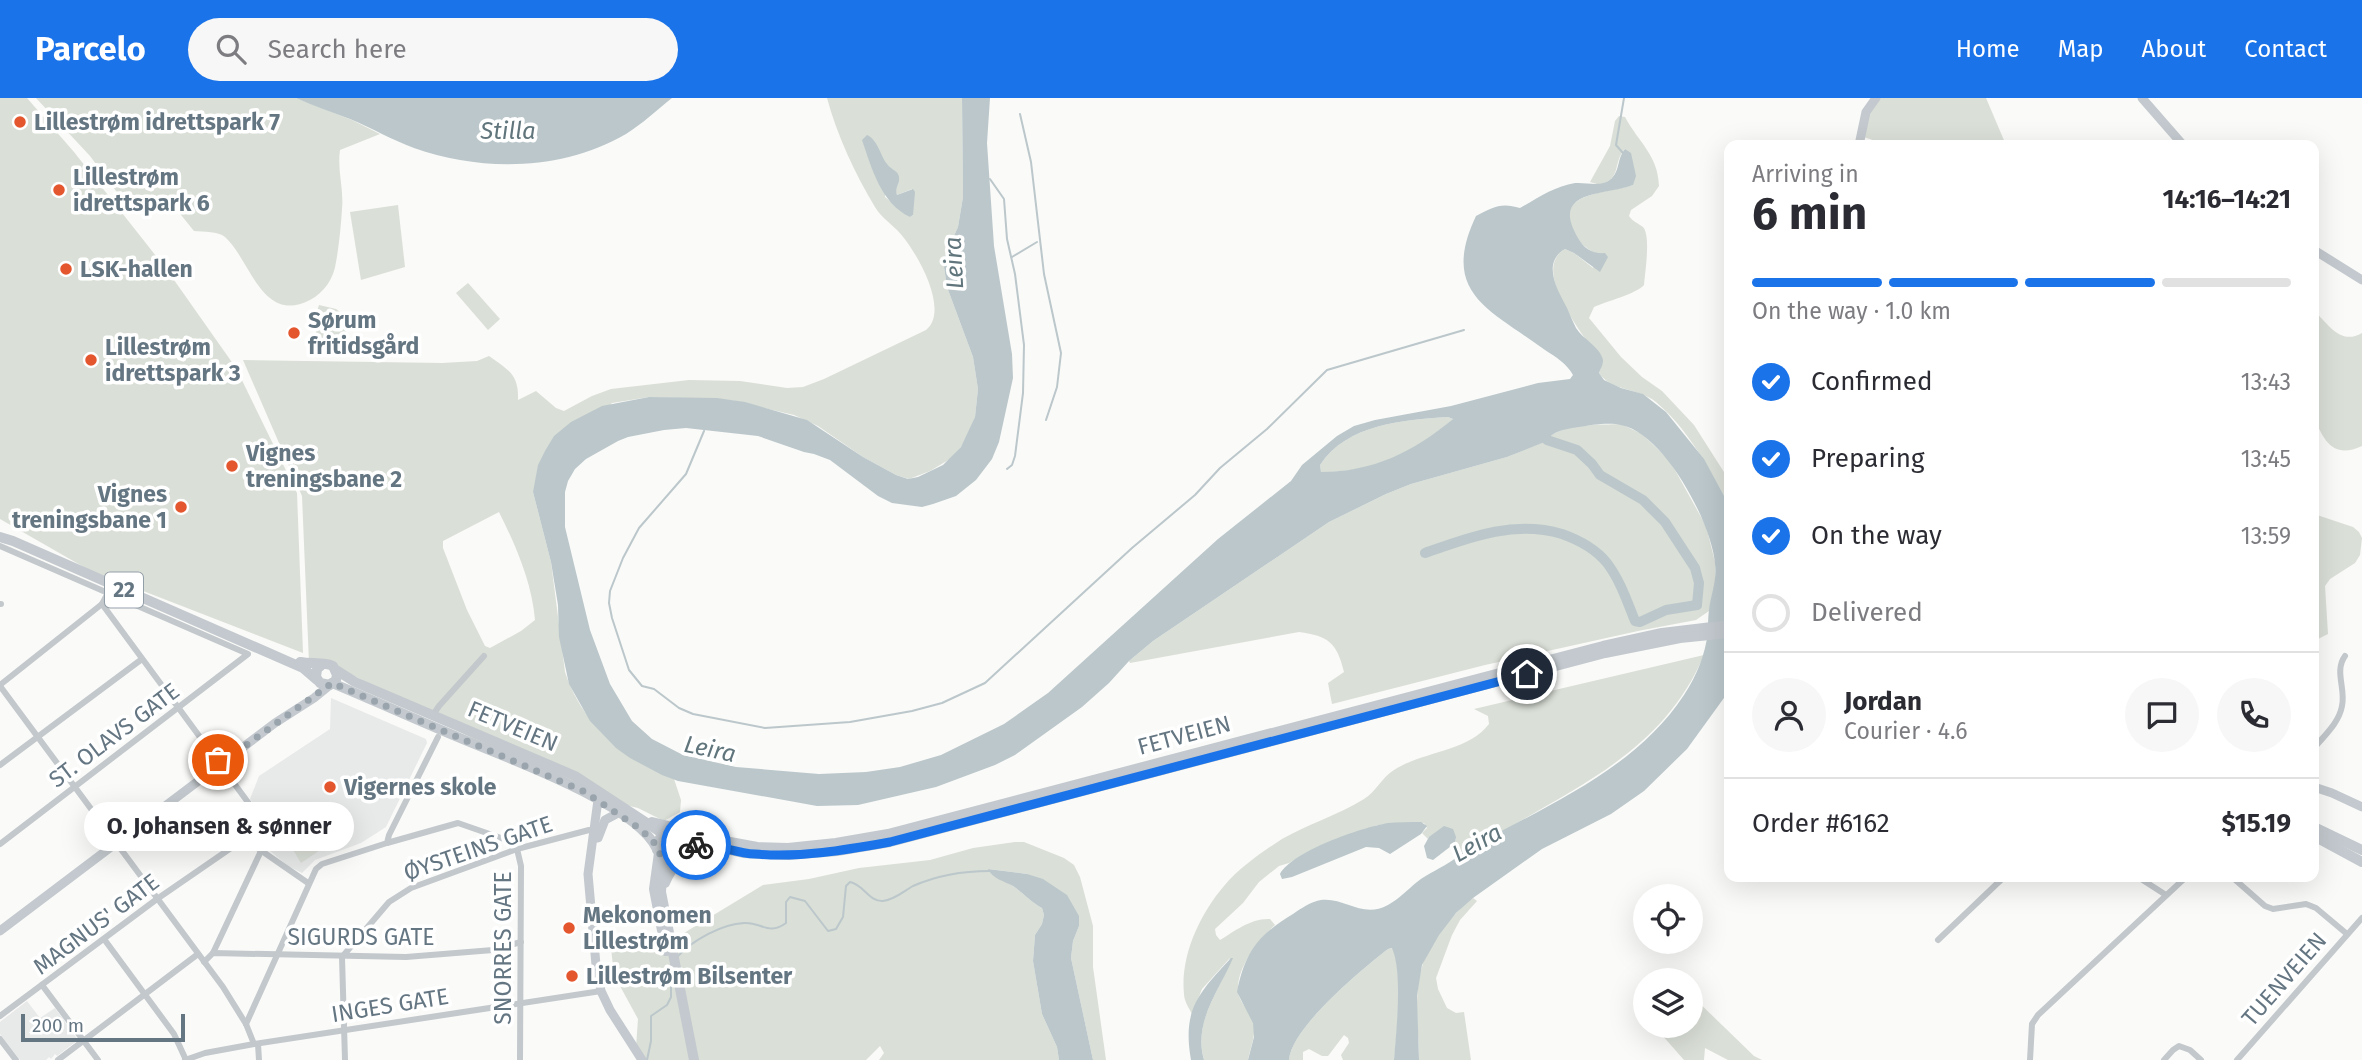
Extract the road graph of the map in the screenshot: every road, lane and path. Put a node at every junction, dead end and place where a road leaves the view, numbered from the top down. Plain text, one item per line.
1 (2142, 98) edge
2 (1873, 100) edge
3 (1860, 140) edge
4 (2179, 140) edge
5 (2319, 253) edge
6 (2361, 278) edge
7 (0, 535) edge
8 (0, 546) edge
9 (108, 593) junction
10 (102, 604) junction
11 (1724, 626) edge
12 (1699, 632) junction
13 (1724, 633) edge
14 (235, 639) junction
15 (484, 656) dead end
16 (2345, 656) dead end
17 (142, 659) junction
18 (323, 664) junction
19 (336, 670) junction
20 (317, 680) junction
21 (331, 684) junction
22 (0, 685) edge
23 (300, 705) junction
24 (179, 708) junction
25 (433, 715) junction
26 (438, 737) dead end
27 (38, 738) junction
28 (2319, 742) edge
29 (0, 765) edge
30 (222, 767) junction
31 (75, 787) junction
32 (2319, 789) edge
33 (598, 800) junction
34 (2362, 807) edge
35 (624, 813) junction
36 (2319, 829) edge
37 (589, 830) dead end
38 (670, 836) junction
39 (247, 837) junction
40 (2319, 839) edge
41 (116, 843) junction
42 (387, 843) junction
43 (0, 844) edge
44 (728, 846) junction
45 (517, 849) junction
46 (2362, 850) edge
47 (261, 851) junction
48 (658, 851) junction
49 (592, 853) junction
50 (674, 854) junction
51 (2362, 862) edge
52 (1999, 882) edge
53 (2146, 882) edge
54 (2180, 882) edge
55 (2238, 882) edge
56 (308, 883) junction
57 (2166, 895) junction
58 (157, 899) junction
59 (665, 910) junction
60 (2361, 918) edge
61 (1, 929) edge
62 (2347, 934) junction
63 (104, 939) junction
64 (1938, 940) dead end
65 (521, 942) junction
66 (213, 953) junction
67 (198, 954) junction
68 (277, 955) junction
69 (342, 957) junction
70 (204, 962) junction
71 (42, 985) junction
72 (601, 991) junction
73 (145, 995) junction
74 (521, 1002) junction
75 (0, 1016) edge
76 (684, 1017) junction
77 (246, 1024) junction
78 (344, 1030) junction
79 (0, 1039) edge
80 (83, 1041) junction
81 (256, 1044) junction
82 (16, 1060) edge
83 (58, 1060) edge
84 (98, 1060) edge
85 (186, 1060) edge
86 (260, 1060) edge
87 (345, 1060) edge
88 (520, 1060) edge
89 (642, 1060) edge
90 (694, 1060) edge
91 (2030, 1060) edge
92 (2164, 1060) edge
93 (2201, 1060) edge
94 (2237, 1060) edge

1 - 4 main road
2 - 3 main road
5 - 6 main road
7 - 14 highway, 22
8 - 9 street
9 - 10 street
9 - 24 street, ST. OLAVS GATE
10 - 17 street
10 - 22 street
11 - 12 highway, 22
12 - 13 highway, 22
12 - 44 highway, FETVEIEN / 22
14 - 18 highway, 22
14 - 20 highway, 22
15 - 25 street
16 - 28 street
17 - 24 street
17 - 27 street
18 - 19 highway, 22
18 - 20 highway
19 - 21 highway
19 - 25 highway, FETVEIEN / 22
20 - 21 highway, 22
20 - 23 main road
21 - 23 main road
21 - 33 highway, FETVEIEN / 22
22 - 27 street
23 - 30 main road
24 - 30 street
24 - 31 street, ST. OLAVS GATE
25 - 35 highway, FETVEIEN / 22
26 - 42 street
27 - 29 street
27 - 31 street
30 - 39 street
30 - 41 main road
31 - 41 street
31 - 43 street, ST. OLAVS GATE
32 - 34 main road
33 - 35 highway, FETVEIEN / 22
33 - 49 main road
35 - 38 highway, FETVEIEN / 22
35 - 44 highway, 22
35 - 48 highway, FETVEIEN / 22
35 - 49 main road
36 - 46 highway
37 - 45 street, ØYSTEINS GATE
38 - 44 highway, FETVEIEN / 22
38 - 48 highway
38 - 50 highway
39 - 47 street
39 - 58 street, MAGNUS' GATE
40 - 51 highway
41 - 58 street
41 - 61 main road
42 - 45 street, SNORRES GATE
42 - 56 street, SNORRES GATE
44 - 50 highway, FETVEIEN / 22
44 - 59 highway
45 - 65 street, SNORRES GATE
45 - 69 street, ØYSTEINS GATE
47 - 56 street
47 - 66 street
48 - 50 highway, 22
48 - 76 highway
49 - 72 main road
50 - 59 highway
52 - 64 street
53 - 57 street
54 - 57 street
55 - 62 street
56 - 68 street
57 - 91 street
58 - 63 street, MAGNUS' GATE
58 - 67 street
59 - 76 highway
60 - 62 street, TUENVEIEN
62 - 94 street, TUENVEIEN
63 - 71 street, MAGNUS' GATE
63 - 73 street
65 - 69 street, SIGURDS GATE
65 - 74 street, SNORRES GATE
66 - 68 street, SIGURDS GATE
66 - 70 street
67 - 70 street
67 - 73 street
68 - 69 street, SIGURDS GATE
68 - 77 street
69 - 78 street
70 - 77 street
71 - 75 street, MAGNUS' GATE
71 - 80 street
72 - 74 street, INGES GATE
72 - 89 main road
73 - 80 street
73 - 85 street
74 - 78 street, INGES GATE
74 - 88 street, SNORRES GATE
76 - 90 highway
77 - 81 street
78 - 81 street, INGES GATE
78 - 87 street
79 - 82 street
80 - 83 street
80 - 84 street
81 - 85 street, INGES GATE
81 - 86 street
92 - 93 street

